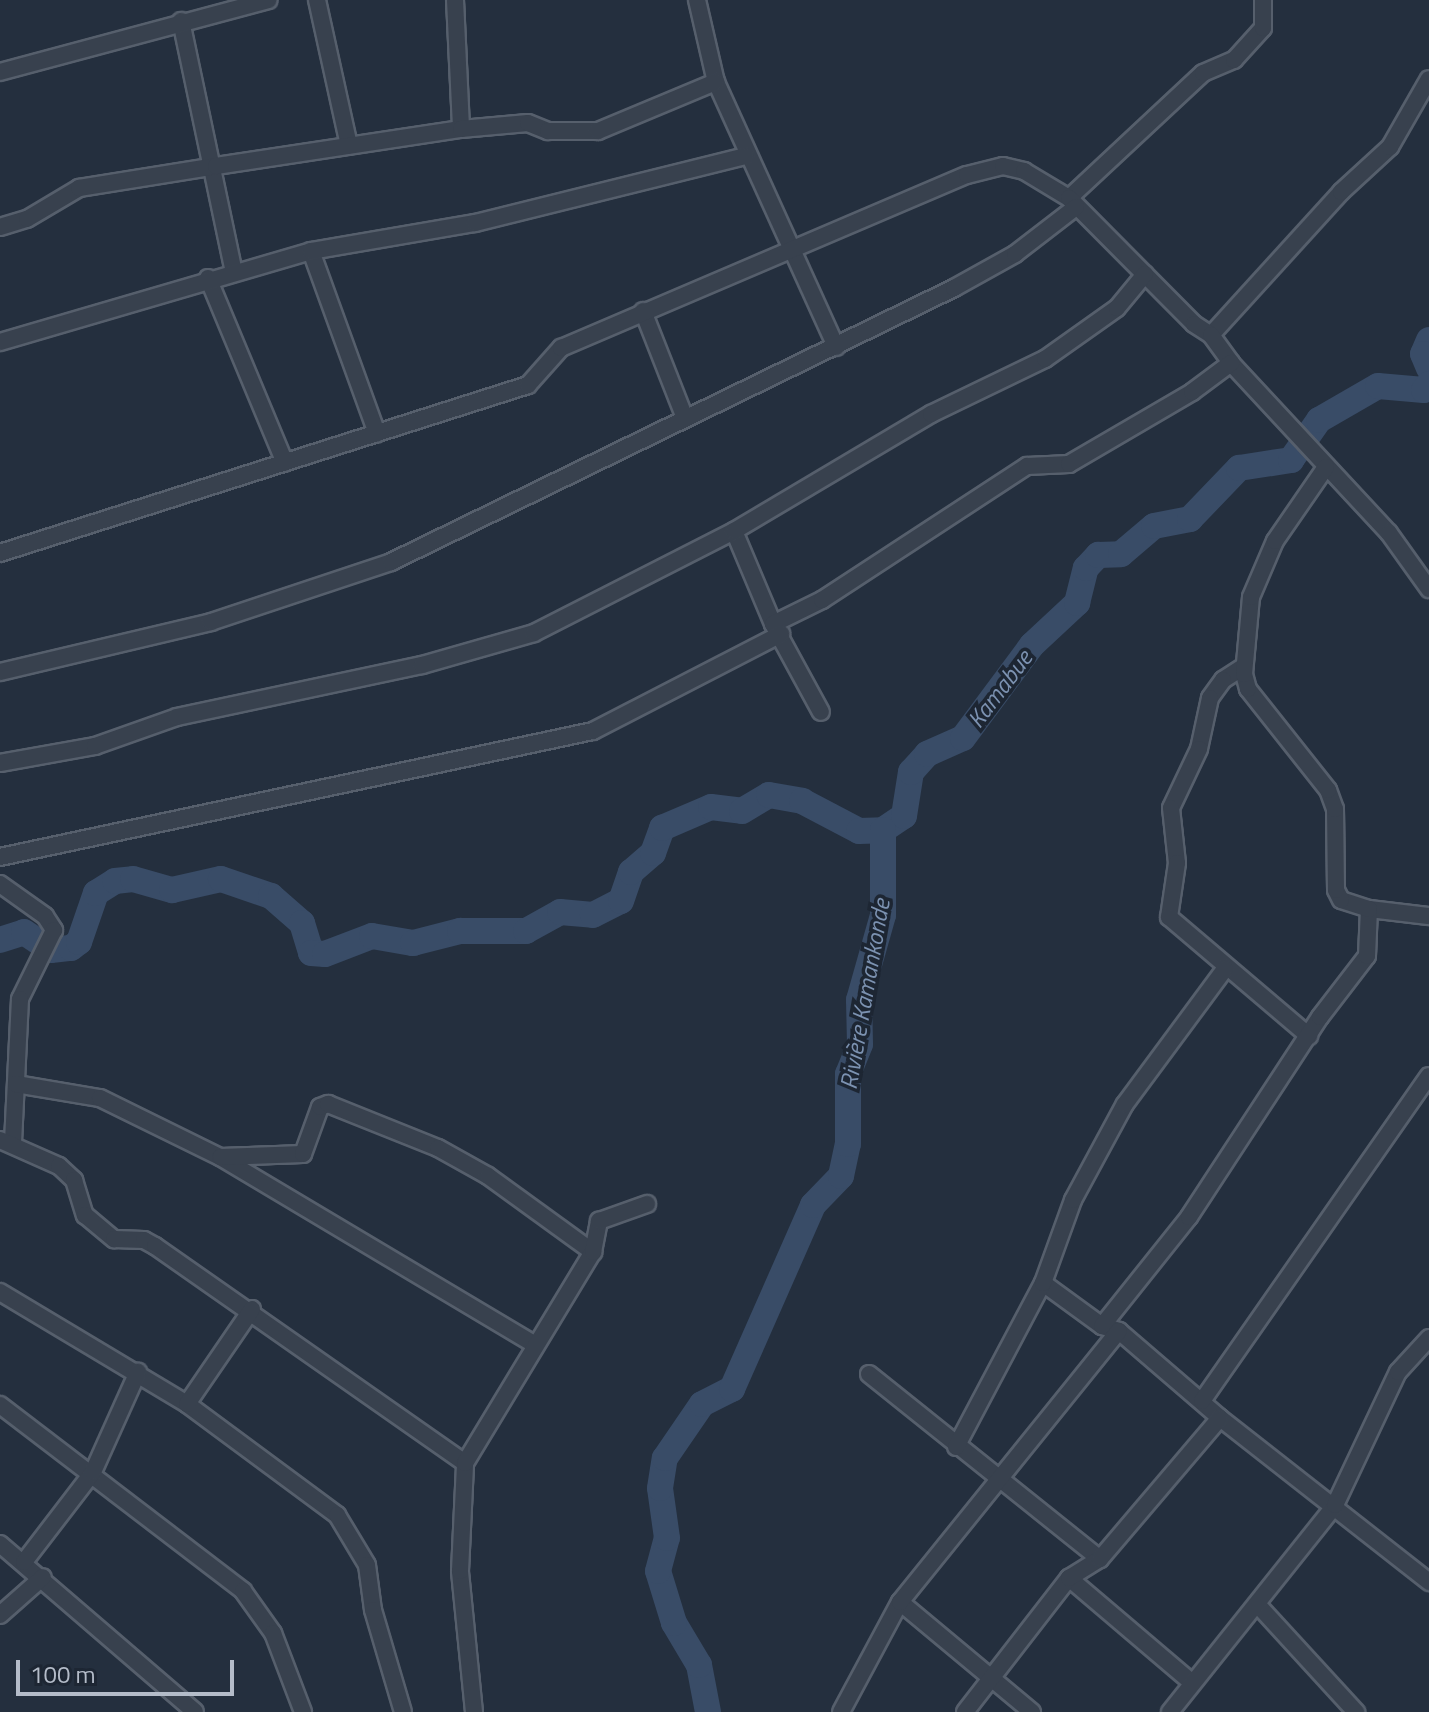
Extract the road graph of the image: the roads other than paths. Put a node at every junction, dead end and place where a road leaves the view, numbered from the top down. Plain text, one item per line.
1 (269, 0) edge
2 (317, 0) edge
3 (455, 0) edge
4 (697, 0) edge
5 (1263, 0) edge
6 (181, 21) junction
7 (0, 72) edge
8 (1429, 79) edge
9 (716, 82) junction
10 (461, 129) junction
11 (349, 146) junction
12 (746, 156) junction
13 (216, 166) junction
14 (1072, 202) junction
15 (0, 227) edge
16 (311, 251) junction
17 (791, 253) junction
18 (234, 272) junction
19 (1145, 274) junction
20 (208, 278) junction
21 (643, 311) junction
22 (1211, 335) junction
23 (0, 342) edge
24 (836, 347) junction
25 (1231, 363) junction
26 (685, 418) junction
27 (377, 433) junction
28 (285, 463) junction
29 (1326, 467) junction
30 (734, 531) junction
31 (0, 553) edge
32 (1429, 589) edge
33 (777, 629) junction
34 (1243, 667) junction
35 (0, 672) edge
36 (821, 712) dead end
37 (0, 763) edge
38 (0, 857) edge
39 (0, 884) edge
40 (1369, 909) junction
41 (1429, 916) edge
42 (1225, 969) junction
43 (1309, 1036) junction
44 (1429, 1076) edge
45 (16, 1084) junction
46 (6, 1141) edge
47 (220, 1157) junction
48 (647, 1204) dead end
49 (593, 1252) junction
50 (1043, 1283) junction
51 (0, 1292) edge
52 (252, 1309) junction
53 (1102, 1326) junction
54 (1119, 1331) junction
55 (1429, 1338) edge
56 (535, 1345) junction
57 (138, 1372) junction
58 (869, 1374) dead end
59 (1202, 1401) junction
60 (187, 1404) junction
61 (0, 1405) edge
62 (1220, 1418) junction
63 (956, 1447) junction
64 (465, 1463) junction
65 (93, 1472) junction
66 (998, 1477) junction
67 (1335, 1505) junction
68 (0, 1544) edge
69 (1100, 1559) junction
70 (24, 1562) junction
71 (43, 1577) junction
72 (1069, 1578) junction
73 (1429, 1582) edge
74 (900, 1602) junction
75 (1257, 1604) junction
76 (0, 1615) edge
77 (993, 1676) junction
78 (1191, 1682) junction
79 (195, 1712) edge
80 (303, 1712) edge
81 (403, 1712) edge
82 (474, 1712) edge
83 (841, 1712) edge
84 (965, 1712) edge
85 (1032, 1712) edge
86 (1170, 1712) edge
87 (1356, 1712) edge

1 - 6 street
2 - 11 street
3 - 10 street
4 - 9 street
5 - 14 street
6 - 7 street
6 - 13 street
8 - 22 street
9 - 10 street
9 - 12 street
10 - 11 street
11 - 13 street
12 - 16 street
12 - 17 street
13 - 15 street
13 - 18 street
14 - 17 street
14 - 19 street
14 - 24 street
16 - 18 street
16 - 27 street
17 - 21 street
17 - 24 street
18 - 20 street
19 - 22 street
19 - 30 street
20 - 23 street
20 - 28 street
21 - 26 street
21 - 27 street
22 - 25 street
24 - 26 street
25 - 29 street
25 - 33 street
26 - 35 street
27 - 28 street
28 - 31 street
29 - 32 street
29 - 34 street
30 - 33 street
30 - 37 street
33 - 36 street
33 - 38 street
34 - 40 street
34 - 42 street
39 - 45 street
40 - 41 street
40 - 43 street
42 - 43 street
42 - 50 street
43 - 53 street
44 - 59 street
45 - 46 street
45 - 47 street
46 - 52 street
47 - 49 street
47 - 56 street
48 - 49 street
49 - 56 street
50 - 53 street
50 - 63 street
51 - 57 street
52 - 60 street
52 - 64 street
53 - 54 street
54 - 59 street
54 - 66 street
55 - 67 street
56 - 64 street
57 - 60 street
57 - 65 street
58 - 63 street
59 - 62 street
60 - 81 street
61 - 65 street
62 - 67 street
62 - 69 street
63 - 66 street
64 - 82 street
65 - 70 street
65 - 80 street
66 - 69 street
66 - 74 street
67 - 73 street
67 - 75 street
68 - 70 street
69 - 72 street
70 - 71 street
71 - 76 street
71 - 79 street
72 - 77 street
72 - 78 street
74 - 77 street
74 - 83 street
75 - 78 street
75 - 87 street
77 - 84 street
77 - 85 street
78 - 86 street

